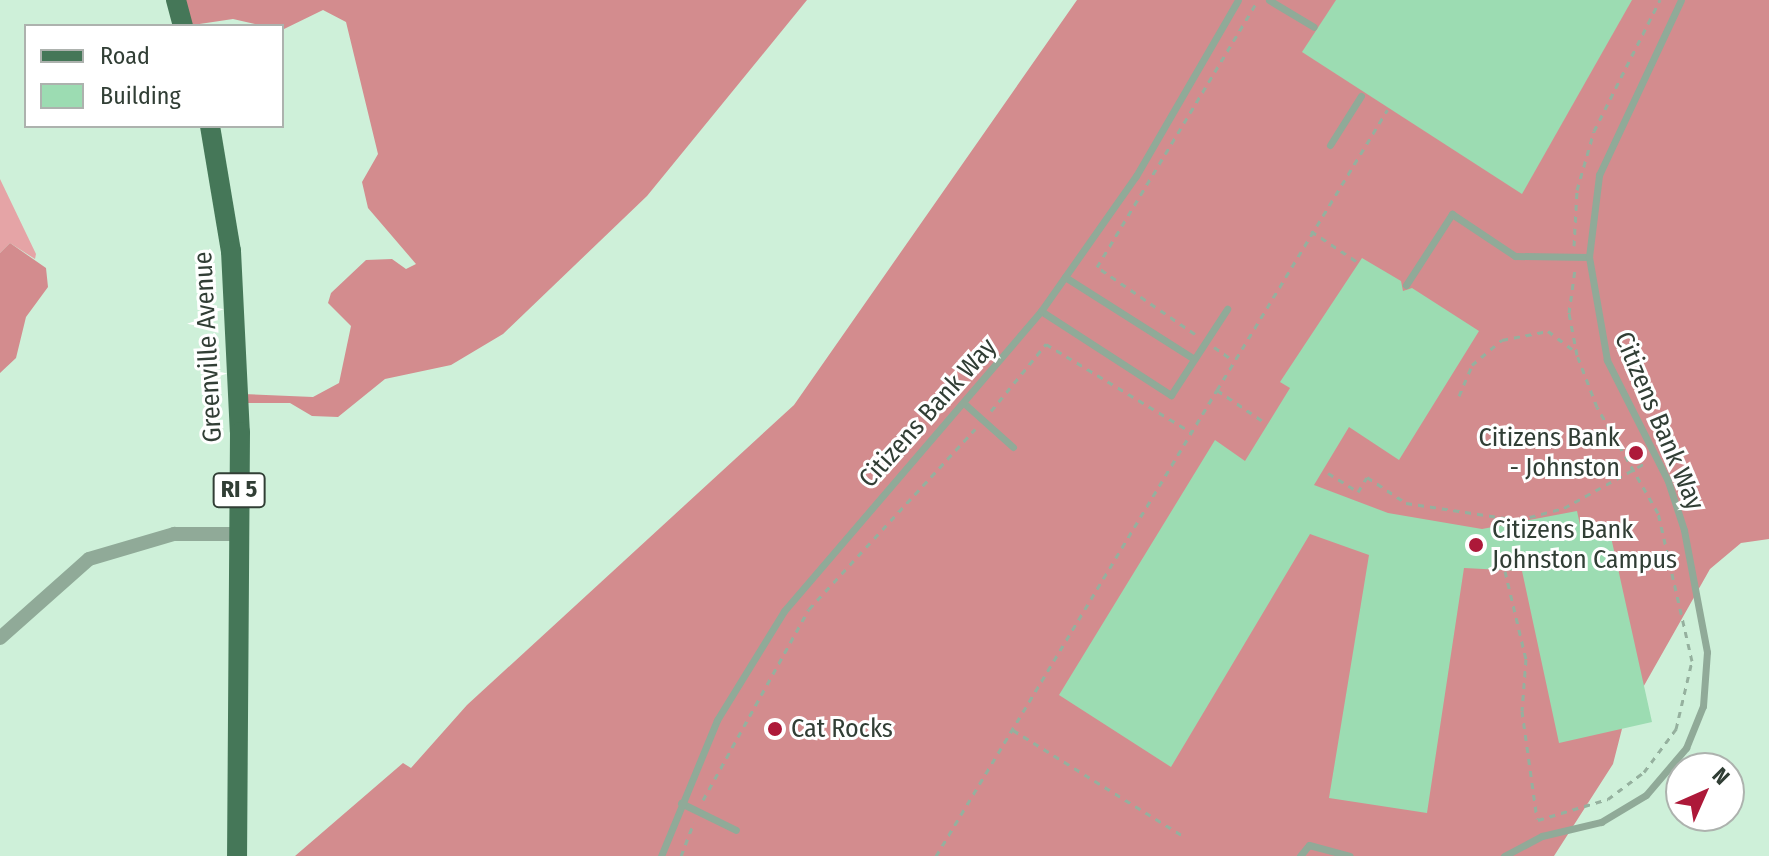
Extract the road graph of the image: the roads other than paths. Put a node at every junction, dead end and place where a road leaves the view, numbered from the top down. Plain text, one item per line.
1 (176, 0) edge
2 (1238, 0) edge
3 (1269, 0) edge
4 (1681, 0) edge
5 (182, 24) edge
6 (1314, 27) dead end
7 (1361, 96) dead end
8 (210, 128) edge
9 (1330, 145) dead end
10 (1589, 257) junction
11 (1065, 277) junction
12 (1406, 285) dead end
13 (1227, 309) dead end
14 (1041, 311) junction
15 (1194, 359) junction
16 (966, 405) junction
17 (1013, 447) dead end
18 (239, 534) junction
19 (0, 638) edge
20 (681, 803) junction
21 (736, 830) dead end
22 (237, 856) edge
23 (661, 856) edge
24 (1300, 856) edge
25 (1350, 856) edge
26 (1504, 856) edge

1 - 5 main road
2 - 11 lane, Citizens Bank Way
3 - 6 lane
4 - 10 lane, Citizens Bank Way
7 - 9 lane
8 - 18 main road, Greenville Avenue / RI 5
10 - 12 lane
10 - 26 lane, Citizens Bank Way
11 - 14 lane, Citizens Bank Way
11 - 15 lane
13 - 15 lane
14 - 15 lane
14 - 16 lane, Citizens Bank Way
16 - 17 lane
16 - 20 lane, Citizens Bank Way
18 - 19 street
18 - 22 main road, Greenville Avenue / RI 5
20 - 21 lane
20 - 23 lane, Citizens Bank Way
24 - 25 lane

